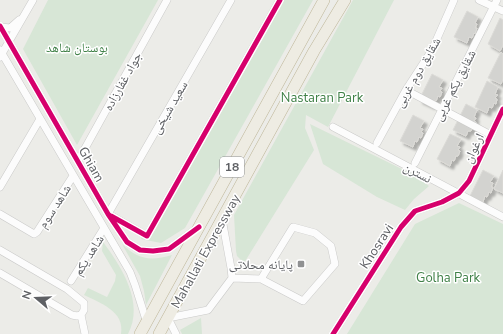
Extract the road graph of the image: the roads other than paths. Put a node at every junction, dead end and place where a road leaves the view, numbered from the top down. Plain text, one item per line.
1 (33, 0) edge
2 (167, 0) edge
3 (230, 0) edge
4 (280, 0) edge
5 (324, 0) edge
6 (345, 0) edge
7 (454, 0) edge
8 (479, 0) edge
9 (495, 3) edge
10 (503, 11) edge
11 (0, 26) edge
12 (10, 42) junction
13 (301, 43) junction
14 (314, 51) junction
15 (1, 53) edge
16 (275, 90) junction
17 (406, 90) junction
18 (288, 99) junction
19 (442, 109) junction
20 (503, 109) edge
21 (40, 119) junction
22 (333, 128) dead end
23 (491, 135) junction
24 (377, 143) dead end
25 (78, 161) junction
26 (415, 163) dead end
27 (73, 176) junction
28 (0, 187) edge
29 (459, 194) junction
30 (0, 214) edge
31 (108, 214) junction
32 (503, 217) edge
33 (222, 218) junction
34 (199, 227) junction
35 (104, 228) junction
36 (119, 230) junction
37 (108, 236) junction
38 (0, 250) edge
39 (0, 273) edge
40 (232, 278) junction
41 (261, 279) junction
42 (71, 282) dead end
43 (81, 315) junction
44 (168, 318) junction
45 (147, 323) junction
46 (85, 334) edge
47 (140, 334) edge
48 (159, 334) edge
49 (176, 334) edge
50 (333, 334) edge

1 - 11 street
1 - 12 street
2 - 25 street, جواد غفارزاده
3 - 31 street, سعید شیخی
4 - 31 street
5 - 13 highway, Mahallati Expressway / 18
6 - 14 highway, Mahallati Expressway / 18
7 - 17 street, شقایق دوم غربی
8 - 9 street
9 - 10 street
9 - 19 street, شقایق یکم غربی
11 - 12 street, Ghiam
12 - 15 street
12 - 25 street, Ghiam
13 - 14 highway
13 - 16 highway, Mahallati Expressway / 18
14 - 18 highway, Mahallati Expressway / 18
15 - 21 street, Ghiam
16 - 18 highway
16 - 34 highway, Mahallati Expressway / 18
17 - 19 street
17 - 24 street, شقایق دوم غربی
18 - 33 highway, Mahallati Expressway / 18
19 - 23 street
19 - 26 street, شقایق یکم غربی
20 - 23 street, ارغوان
21 - 27 street, Ghiam
21 - 28 street
22 - 29 street, نسترن
23 - 29 street, ارغوان
25 - 31 street, Ghiam
27 - 30 street, شاهد سوم
27 - 35 street, Ghiam
29 - 32 street, نسترن
29 - 50 street, Khosravi
31 - 36 street, Ghiam
33 - 40 street
33 - 44 highway, Mahallati Expressway / 18
34 - 36 street, Ghiam
34 - 45 highway, Mahallati Expressway / 18
35 - 37 street, Ghiam
35 - 42 street, شاهد یکم
36 - 37 street
37 - 45 street, Ghiam
38 - 43 street
39 - 43 street
40 - 41 street
40 - 44 street
41 - 41 street
43 - 46 street
44 - 48 highway, Mahallati Expressway / 18
44 - 49 street
45 - 47 highway, Mahallati Expressway / 18

